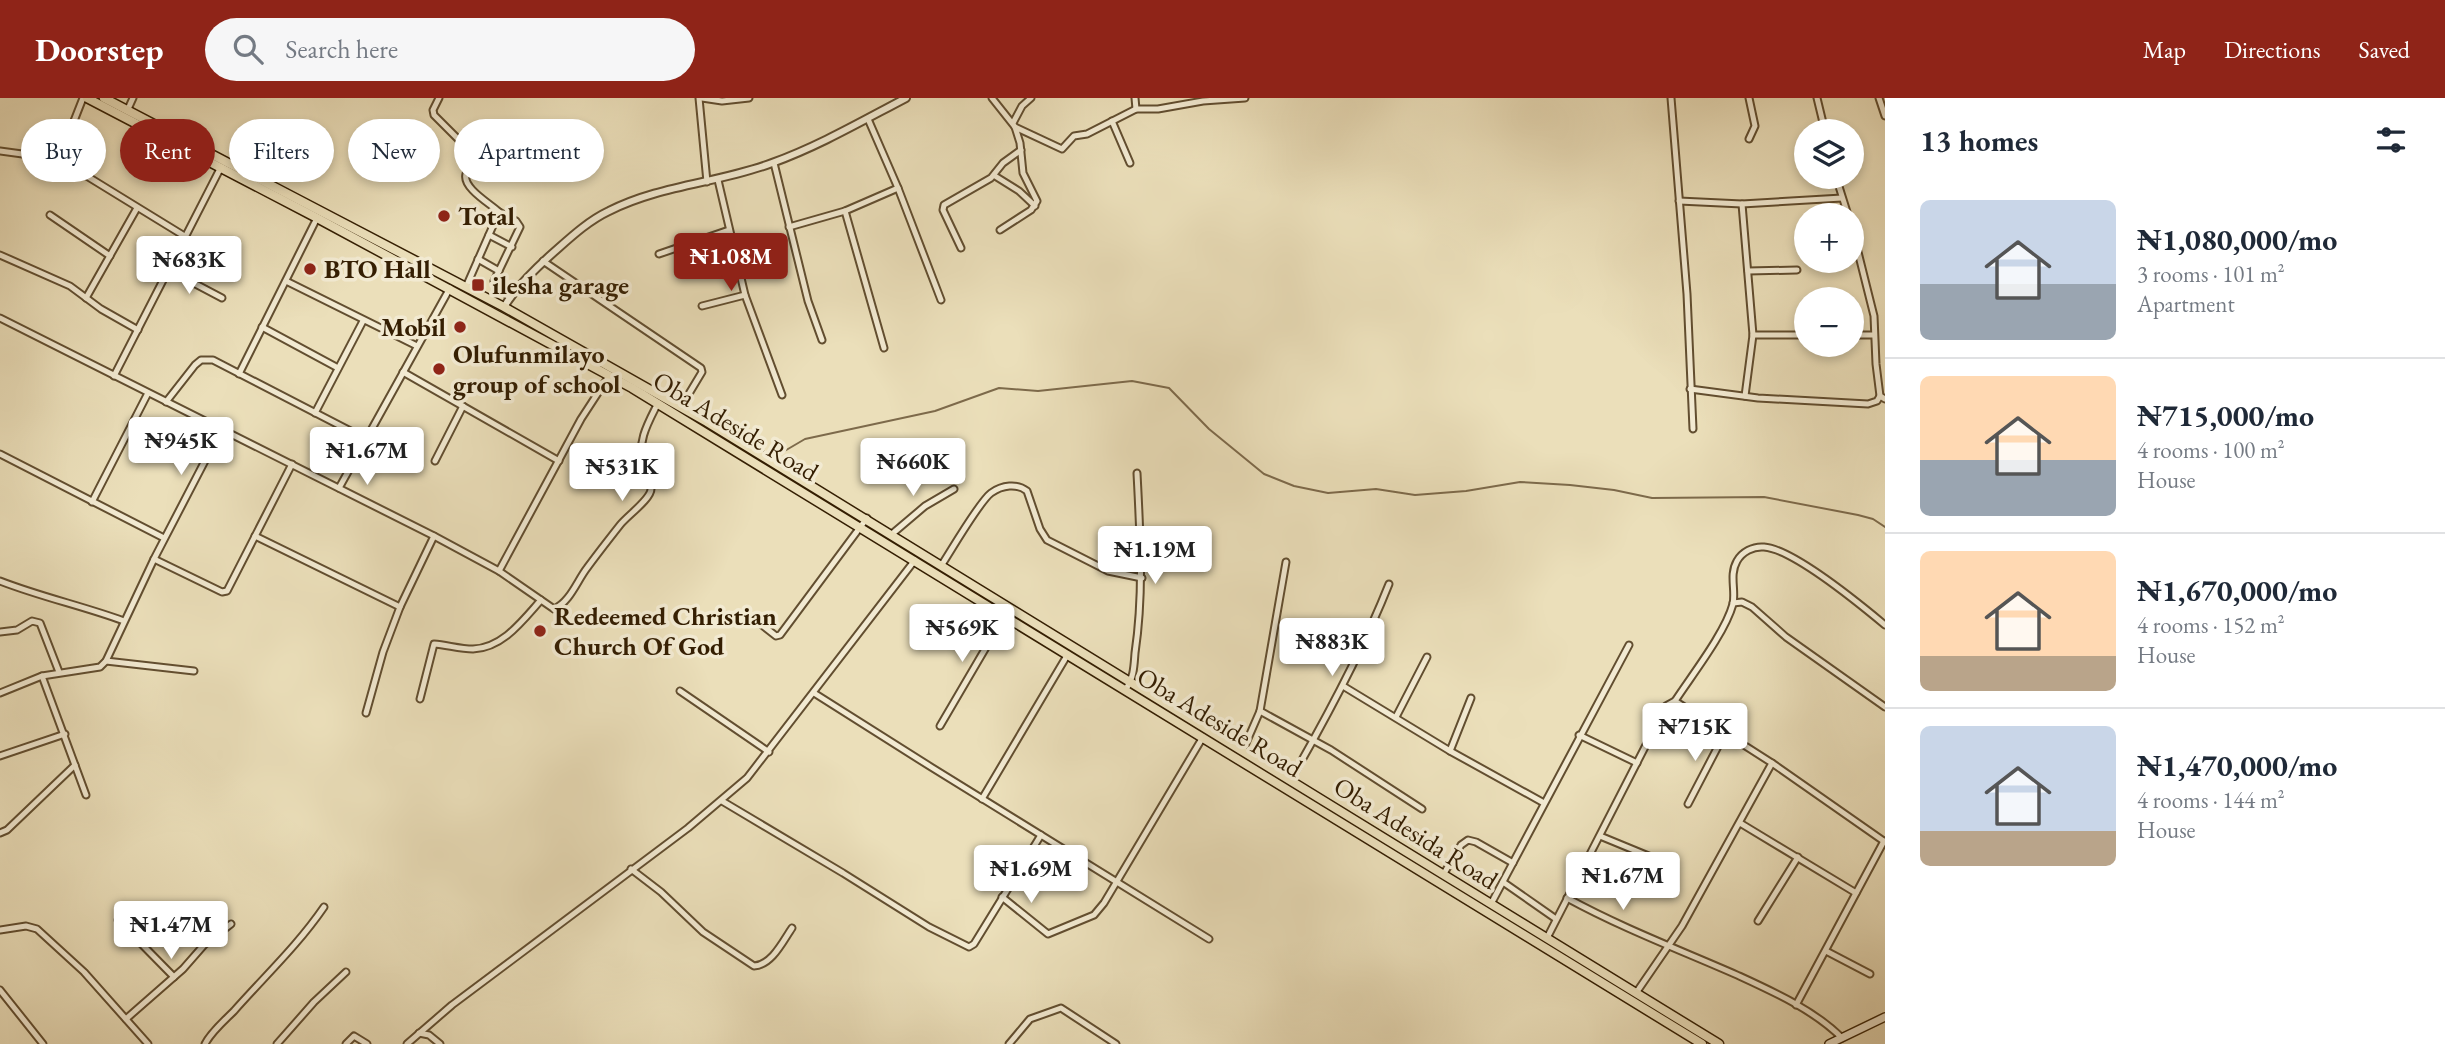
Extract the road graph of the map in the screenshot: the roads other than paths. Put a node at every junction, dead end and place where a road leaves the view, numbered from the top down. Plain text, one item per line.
1 (85, 98) edge
2 (104, 98) edge
3 (133, 98) edge
4 (439, 98) edge
5 (700, 98) edge
6 (749, 98) edge
7 (992, 98) edge
8 (1031, 98) edge
9 (1135, 98) edge
10 (1245, 98) edge
11 (1671, 98) edge
12 (1749, 98) edge
13 (1817, 98) edge
14 (1879, 98) edge
15 (731, 99) edge
16 (902, 99) edge
17 (128, 109) junction
18 (1136, 109) junction
19 (1885, 116) edge
20 (76, 119) edge
21 (129, 119) edge
22 (145, 119) edge
23 (868, 119) junction
24 (1822, 119) edge
25 (1112, 121) junction
26 (1014, 125) junction
27 (1749, 139) dead end
28 (1021, 150) junction
29 (0, 151) edge
30 (21, 154) edge
31 (215, 160) edge
32 (215, 162) edge
33 (774, 163) junction
34 (1130, 163) dead end
35 (221, 167) junction
36 (995, 176) junction
37 (718, 180) junction
38 (96, 182) edge
39 (707, 183) junction
40 (898, 188) junction
41 (1839, 189) edge
42 (1842, 198) junction
43 (1679, 201) junction
44 (1843, 203) edge
45 (1742, 204) junction
46 (1035, 206) junction
47 (137, 208) junction
48 (845, 211) junction
49 (499, 212) junction
50 (50, 215) dead end
51 (317, 218) junction
52 (335, 223) junction
53 (789, 227) junction
54 (729, 230) junction
55 (1000, 230) dead end
56 (489, 235) junction
57 (186, 237) junction
58 (512, 247) junction
59 (961, 248) dead end
60 (659, 254) dead end
61 (0, 255) edge
62 (110, 256) junction
63 (478, 259) junction
64 (543, 261) junction
65 (169, 270) junction
66 (1794, 270) edge
67 (499, 271) junction
68 (1748, 271) junction
69 (1863, 273) edge
70 (286, 281) junction
71 (466, 287) junction
72 (450, 288) junction
73 (745, 295) junction
74 (86, 298) junction
75 (222, 298) dead end
76 (510, 298) junction
77 (941, 300) dead end
78 (702, 306) dead end
79 (504, 307) junction
80 (0, 318) edge
81 (363, 321) junction
82 (262, 327) junction
83 (138, 330) junction
84 (1753, 335) junction
85 (1794, 335) edge
86 (1864, 335) edge
87 (1874, 335) junction
88 (822, 340) dead end
89 (417, 346) junction
90 (884, 348) dead end
91 (338, 368) junction
92 (403, 372) junction
93 (239, 374) junction
94 (610, 375) junction
95 (114, 376) junction
96 (1690, 389) junction
97 (148, 393) junction
98 (782, 395) dead end
99 (1745, 396) junction
100 (1882, 397) edge
101 (166, 402) junction
102 (658, 403) junction
103 (463, 407) junction
104 (681, 407) junction
105 (314, 413) junction
106 (705, 426) junction
107 (1693, 429) dead end
108 (221, 430) junction
109 (366, 439) junction
110 (0, 454) edge
111 (435, 461) dead end
112 (559, 461) junction
113 (292, 464) junction
114 (1137, 473) dead end
115 (339, 488) junction
116 (954, 489) dead end
117 (92, 502) junction
118 (864, 523) junction
119 (891, 534) junction
120 (255, 536) junction
121 (434, 536) junction
122 (164, 538) junction
123 (154, 559) junction
124 (915, 560) junction
125 (1286, 562) dead end
126 (942, 566) junction
127 (499, 571) junction
128 (1142, 578) junction
129 (0, 580) edge
130 (1390, 584) dead end
131 (541, 600) junction
132 (1733, 603) junction
133 (400, 607) junction
134 (1005, 615) junction
135 (124, 621) junction
136 (757, 621) dead end
137 (1885, 625) edge
138 (0, 632) edge
139 (1629, 645) dead end
140 (1068, 654) junction
141 (1427, 657) dead end
142 (106, 661) junction
143 (194, 671) dead end
144 (59, 672) junction
145 (42, 676) junction
146 (1129, 685) junction
147 (1343, 685) junction
148 (680, 691) dead end
149 (0, 693) edge
150 (814, 693) junction
151 (1471, 698) dead end
152 (420, 699) dead end
153 (1675, 701) junction
154 (1885, 708) edge
155 (1260, 711) junction
156 (366, 713) dead end
157 (1396, 717) junction
158 (940, 726) dead end
159 (1725, 733) junction
160 (65, 734) junction
161 (1579, 735) junction
162 (1206, 738) junction
163 (1313, 741) junction
164 (1243, 750) junction
165 (1450, 751) junction
166 (769, 752) junction
167 (0, 756) edge
168 (1637, 763) junction
169 (1772, 764) junction
170 (75, 765) junction
171 (1289, 784) junction
172 (86, 795) dead end
173 (982, 799) junction
174 (722, 802) junction
175 (1544, 803) junction
176 (1688, 804) dead end
177 (1422, 809) dead end
178 (1740, 823) junction
179 (0, 833) edge
180 (1041, 835) junction
181 (1600, 836) junction
182 (1884, 842) edge
183 (1404, 855) junction
184 (1798, 857) junction
185 (1513, 863) junction
186 (1668, 864) dead end
187 (631, 870) junction
188 (1443, 874) junction
189 (1116, 880) junction
190 (1503, 881) junction
191 (1856, 893) junction
192 (1002, 897) junction
193 (1567, 898) junction
194 (1491, 904) junction
195 (324, 907) dead end
196 (1556, 919) junction
197 (118, 920) dead end
198 (1758, 921) dead end
199 (231, 924) dead end
200 (792, 928) dead end
201 (0, 930) edge
202 (1547, 938) junction
203 (1209, 939) dead end
204 (1670, 945) junction
205 (1826, 951) junction
206 (346, 972) dead end
207 (1870, 974) dead end
208 (174, 977) junction
209 (0, 990) edge
210 (1636, 993) junction
211 (1796, 1005) junction
212 (1885, 1017) edge
213 (126, 1020) junction
214 (419, 1033) junction
215 (1842, 1038) junction
216 (43, 1044) edge
217 (148, 1044) edge
218 (205, 1044) edge
219 (277, 1044) edge
220 (346, 1044) edge
221 (367, 1044) edge
222 (407, 1044) edge
223 (440, 1044) edge
224 (1009, 1044) edge
225 (1116, 1044) edge
226 (1702, 1044) edge
227 (1719, 1044) edge
228 (1829, 1044) edge

1 - 20 street
1 - 21 main road, Oba Adeside Road
2 - 17 main road, Oba Adesida Road
3 - 17 street
4 - 49 street
5 - 15 street
5 - 39 street
6 - 15 street
7 - 26 street
8 - 26 street
9 - 18 street
10 - 18 street
11 - 43 street
12 - 27 street
13 - 24 street
14 - 19 street
16 - 23 street
17 - 22 main road, Oba Adesida Road
18 - 25 street
23 - 33 street
23 - 40 street
25 - 26 street
25 - 34 street
26 - 28 street
28 - 36 street
28 - 46 street
29 - 30 street
31 - 52 main road, Oba Adesida Road
32 - 35 main road, Oba Adeside Road
33 - 37 street
33 - 53 street
35 - 51 main road, Oba Adeside Road
35 - 57 street
36 - 46 street
36 - 59 street
37 - 39 street
37 - 54 street
38 - 47 street
39 - 64 street
40 - 48 street
40 - 77 street
41 - 42 street
42 - 44 street
42 - 45 street
43 - 45 street
43 - 96 street
45 - 68 street
46 - 55 street
47 - 57 street
47 - 62 street
48 - 53 street
48 - 90 street
49 - 56 street
49 - 58 street
50 - 62 street
51 - 52 main road, Oba Adeside Road
51 - 70 street
52 - 71 main road, Oba Adesida Road
52 - 72 main road, Oba Adeside Road
53 - 88 street
54 - 60 street
54 - 73 street
56 - 58 street
56 - 63 street
57 - 65 street
58 - 67 street
61 - 74 street
62 - 74 street
63 - 67 street
63 - 71 street
64 - 76 street
64 - 104 street
65 - 75 street
65 - 83 street
66 - 68 street
67 - 76 street
68 - 84 street
69 - 87 street
70 - 81 street
70 - 82 street
71 - 79 main road, Oba Adesida Road
72 - 89 street
72 - 94 main road, Oba Adeside Road
73 - 78 street
73 - 98 street
74 - 83 street
76 - 79 street
79 - 104 main road, Oba Adesida Road
80 - 95 street
81 - 89 street
81 - 91 street
82 - 91 street
82 - 93 street
83 - 95 street
84 - 85 street
84 - 99 street
86 - 87 street
87 - 100 street
89 - 92 street
91 - 105 street
92 - 103 street
92 - 109 street
93 - 101 street
93 - 105 street
94 - 102 main road, Oba Adeside Road
94 - 112 street
95 - 97 street
96 - 99 street
96 - 107 street
97 - 101 street
97 - 117 street
99 - 100 street
101 - 108 street
102 - 106 main road, Oba Adeside Road
102 - 131 street
103 - 111 street
103 - 112 street
104 - 106 main road, Oba Adesida Road
105 - 109 street
106 - 118 main road, Oba Adesida Road
108 - 113 street
108 - 122 street
109 - 115 street
110 - 117 street
112 - 127 street
113 - 115 street
113 - 120 street
114 - 128 street
115 - 121 street
116 - 119 street
117 - 122 street
118 - 119 main road, Oba Adesida Road
118 - 124 main road, Oba Adeside Road
118 - 136 street
119 - 126 main road, Oba Adesida Road
120 - 123 street
120 - 133 street
121 - 127 street
121 - 133 street
122 - 123 street
123 - 135 street
124 - 134 main road, Oba Adeside Road
124 - 150 street
125 - 155 street
126 - 128 street
126 - 146 main road, Oba Adesida Road
127 - 131 street
128 - 146 street
129 - 135 street
130 - 147 street
131 - 152 street
132 - 137 street
132 - 153 street
132 - 154 street
133 - 156 street
134 - 140 main road, Oba Adeside Road
134 - 158 street
135 - 142 street
138 - 144 street
139 - 161 street
140 - 146 main road, Oba Adeside Road
140 - 173 street
141 - 157 street
142 - 143 street
142 - 144 street
144 - 145 street
145 - 149 street
145 - 160 street
146 - 162 main road, Oba Adeside Road
146 - 164 main road, Oba Adesida Road
147 - 157 street
147 - 163 street
148 - 166 street
150 - 166 street
150 - 173 street
151 - 165 street
153 - 159 street
153 - 168 street
155 - 163 street
155 - 164 street
157 - 165 street
159 - 169 street
159 - 176 street
160 - 167 street
160 - 170 street
161 - 168 street
161 - 175 street
162 - 171 main road, Oba Adeside Road
162 - 189 street
163 - 171 street
163 - 177 street
164 - 171 main road, Oba Adesida Road
165 - 175 street
166 - 174 street
168 - 181 street
169 - 178 street
169 - 182 street
170 - 172 street
170 - 179 street
171 - 183 main road, Oba Adesida Road
173 - 180 street
174 - 187 street
174 - 192 street
175 - 185 street
178 - 184 street
178 - 204 street
180 - 189 street
180 - 192 street
181 - 186 street
181 - 193 street
182 - 191 street
183 - 188 main road, Oba Adesida Road
183 - 226 main road
184 - 191 street
184 - 198 street
185 - 188 street
185 - 190 street
187 - 200 street
187 - 214 street
188 - 194 main road, Oba Adesida Road
189 - 192 street
189 - 203 street
190 - 194 street
190 - 196 street
191 - 205 street
193 - 196 street
193 - 204 street
194 - 202 main road, Oba Adesida Road
195 - 218 street
196 - 202 street
197 - 208 street
199 - 208 street
201 - 213 street
202 - 210 main road, Oba Adesida Road
204 - 210 street
204 - 211 street
205 - 207 street
205 - 211 street
206 - 219 street
208 - 213 street
209 - 216 street
210 - 227 main road, Oba Adesida Road
211 - 215 street
212 - 215 main road
213 - 217 street
214 - 222 street
214 - 223 street
215 - 228 main road
220 - 221 street
224 - 225 street

